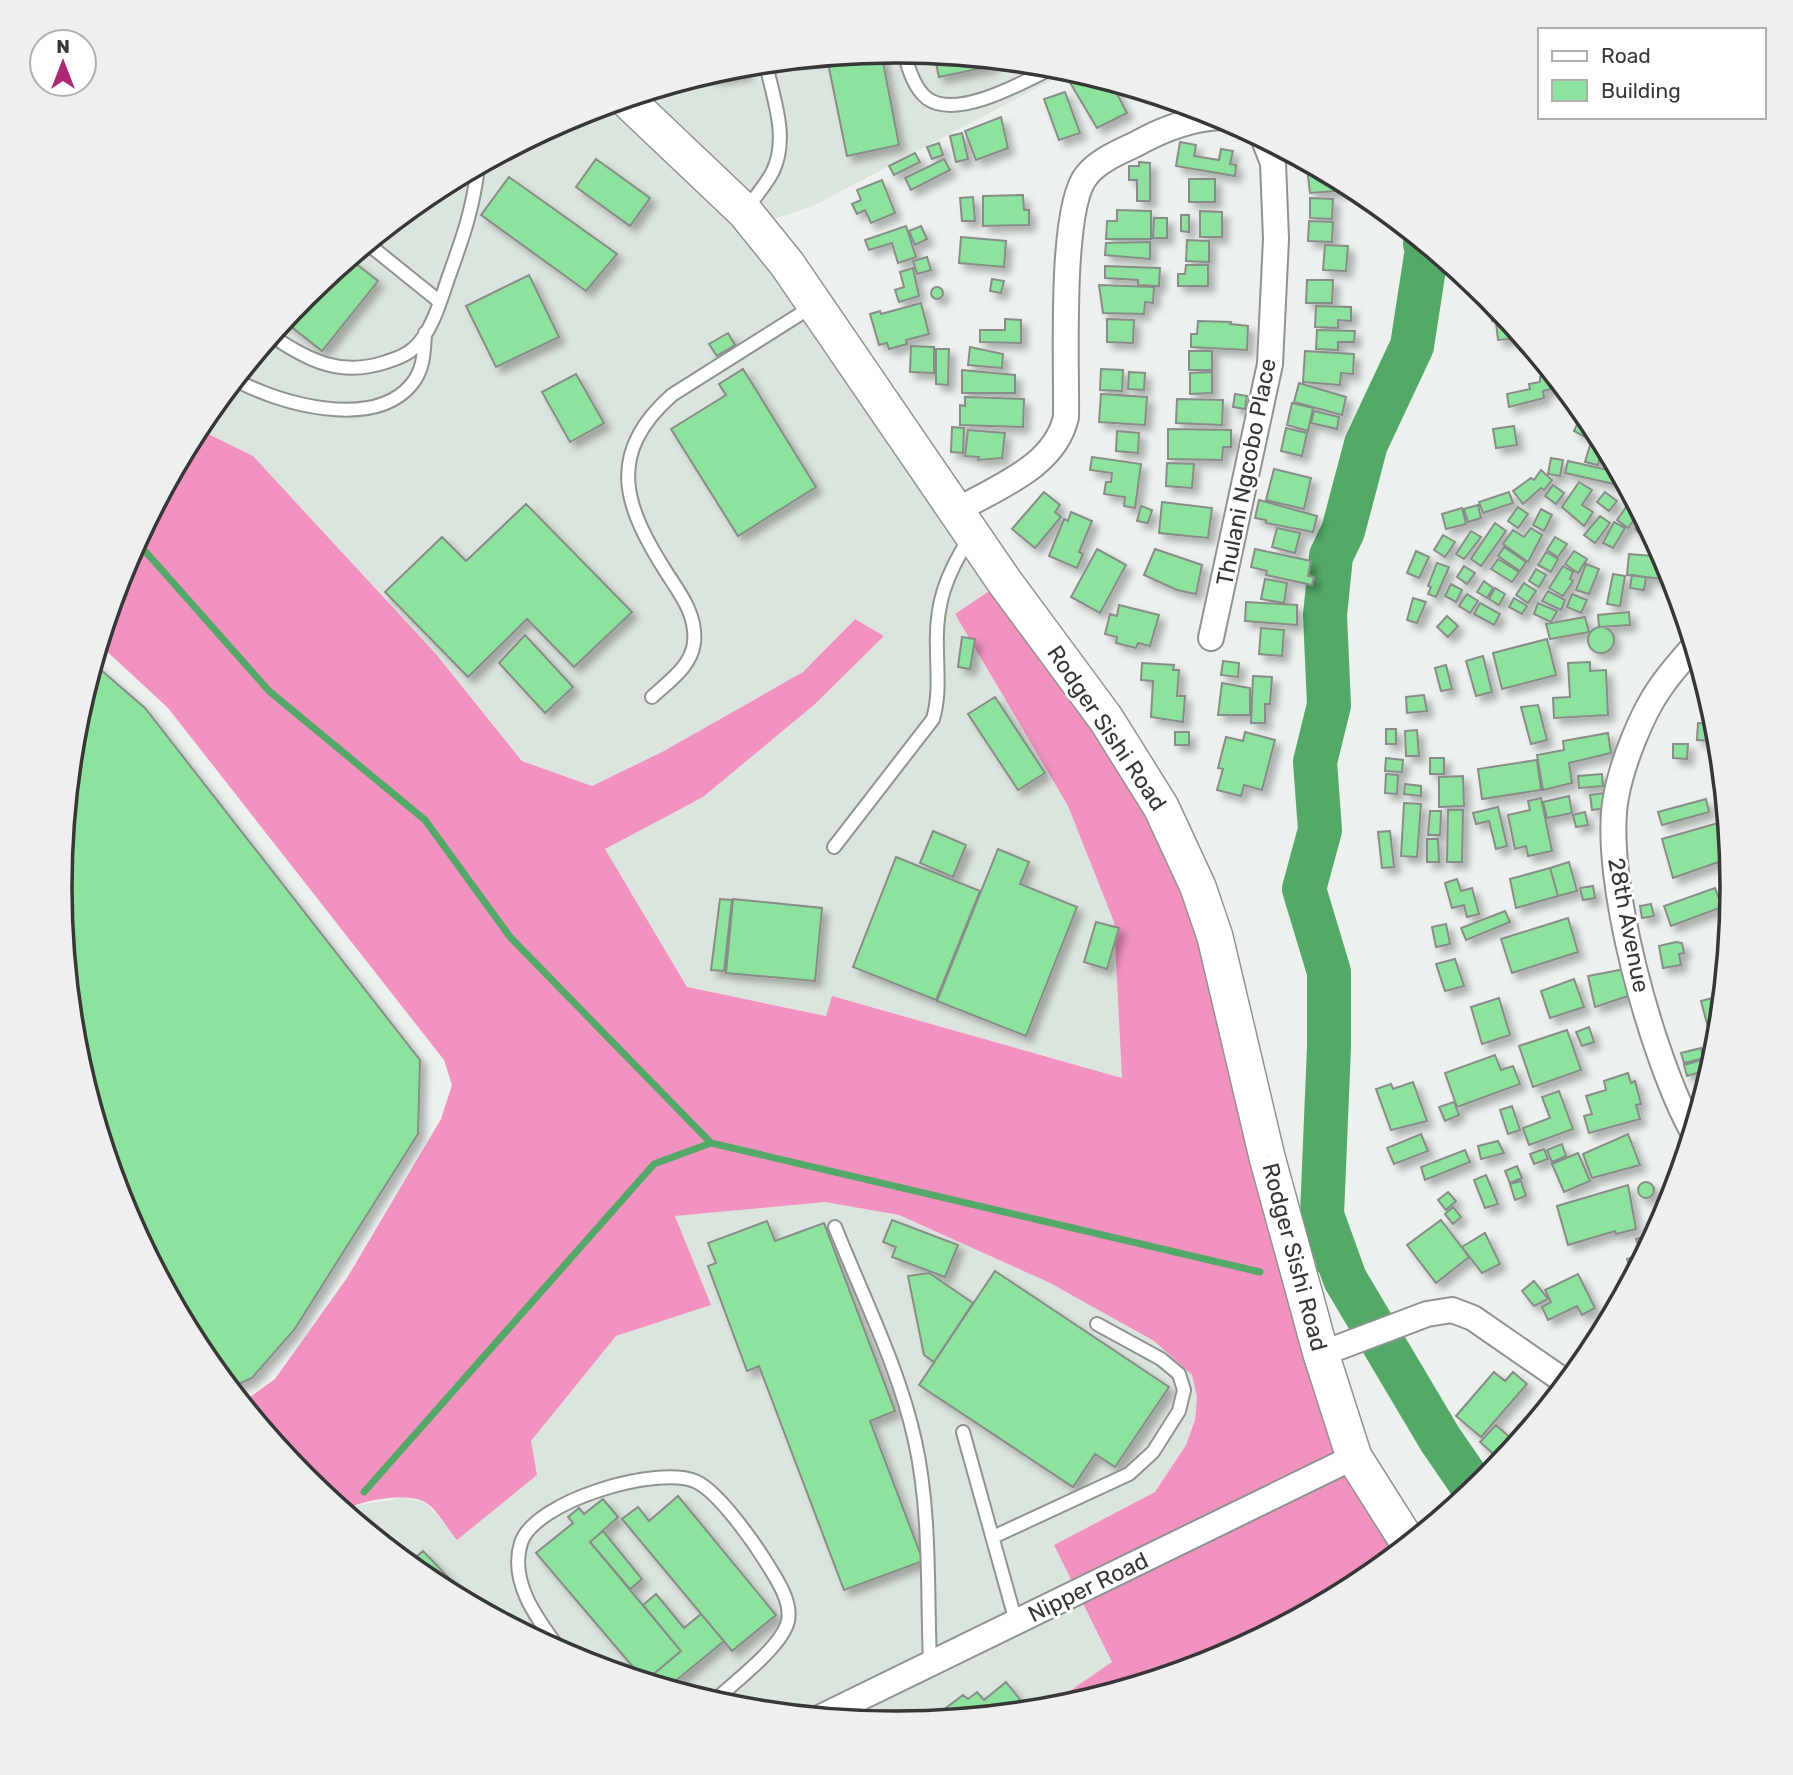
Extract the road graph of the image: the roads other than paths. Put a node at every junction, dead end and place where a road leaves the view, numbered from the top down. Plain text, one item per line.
1 (908, 63) edge
2 (768, 74) edge
3 (1037, 76) edge
4 (634, 106) edge
5 (1197, 120) edge
6 (1269, 152) edge
7 (477, 178) edge
8 (745, 212) junction
9 (375, 250) edge
10 (440, 302) junction
11 (816, 304) junction
12 (426, 332) junction
13 (280, 341) edge
14 (244, 384) edge
15 (964, 522) junction
16 (1211, 638) dead end
17 (1687, 654) edge
18 (652, 697) dead end
19 (834, 847) dead end
20 (1687, 1120) edge
21 (835, 1227) dead end
22 (1097, 1324) dead end
23 (1335, 1349) junction
24 (1559, 1378) edge
25 (963, 1432) dead end
26 (1354, 1457) junction
27 (993, 1537) junction
28 (1404, 1537) edge
29 (1016, 1622) junction
30 (548, 1634) edge
31 (930, 1663) junction
32 (723, 1693) edge
33 (836, 1709) edge

1 - 3 lane
2 - 8 lane
4 - 8 street, Rodger Sishi Road
5 - 15 street
6 - 16 street, Thulani Ngcobo Place
7 - 10 lane
8 - 11 street, Rodger Sishi Road
9 - 10 lane
10 - 12 lane
11 - 15 street, Rodger Sishi Road
11 - 18 lane
12 - 13 lane
12 - 14 lane
15 - 19 lane
15 - 23 street, Rodger Sishi Road
17 - 20 street, 28th Avenue
21 - 31 lane
22 - 27 lane
23 - 24 street
23 - 26 street, Rodger Sishi Road
25 - 27 lane
26 - 28 street, Rodger Sishi Road
26 - 29 street, Nipper Road
27 - 29 lane
29 - 31 street, Nipper Road
30 - 32 lane
31 - 33 street, Nipper Road

